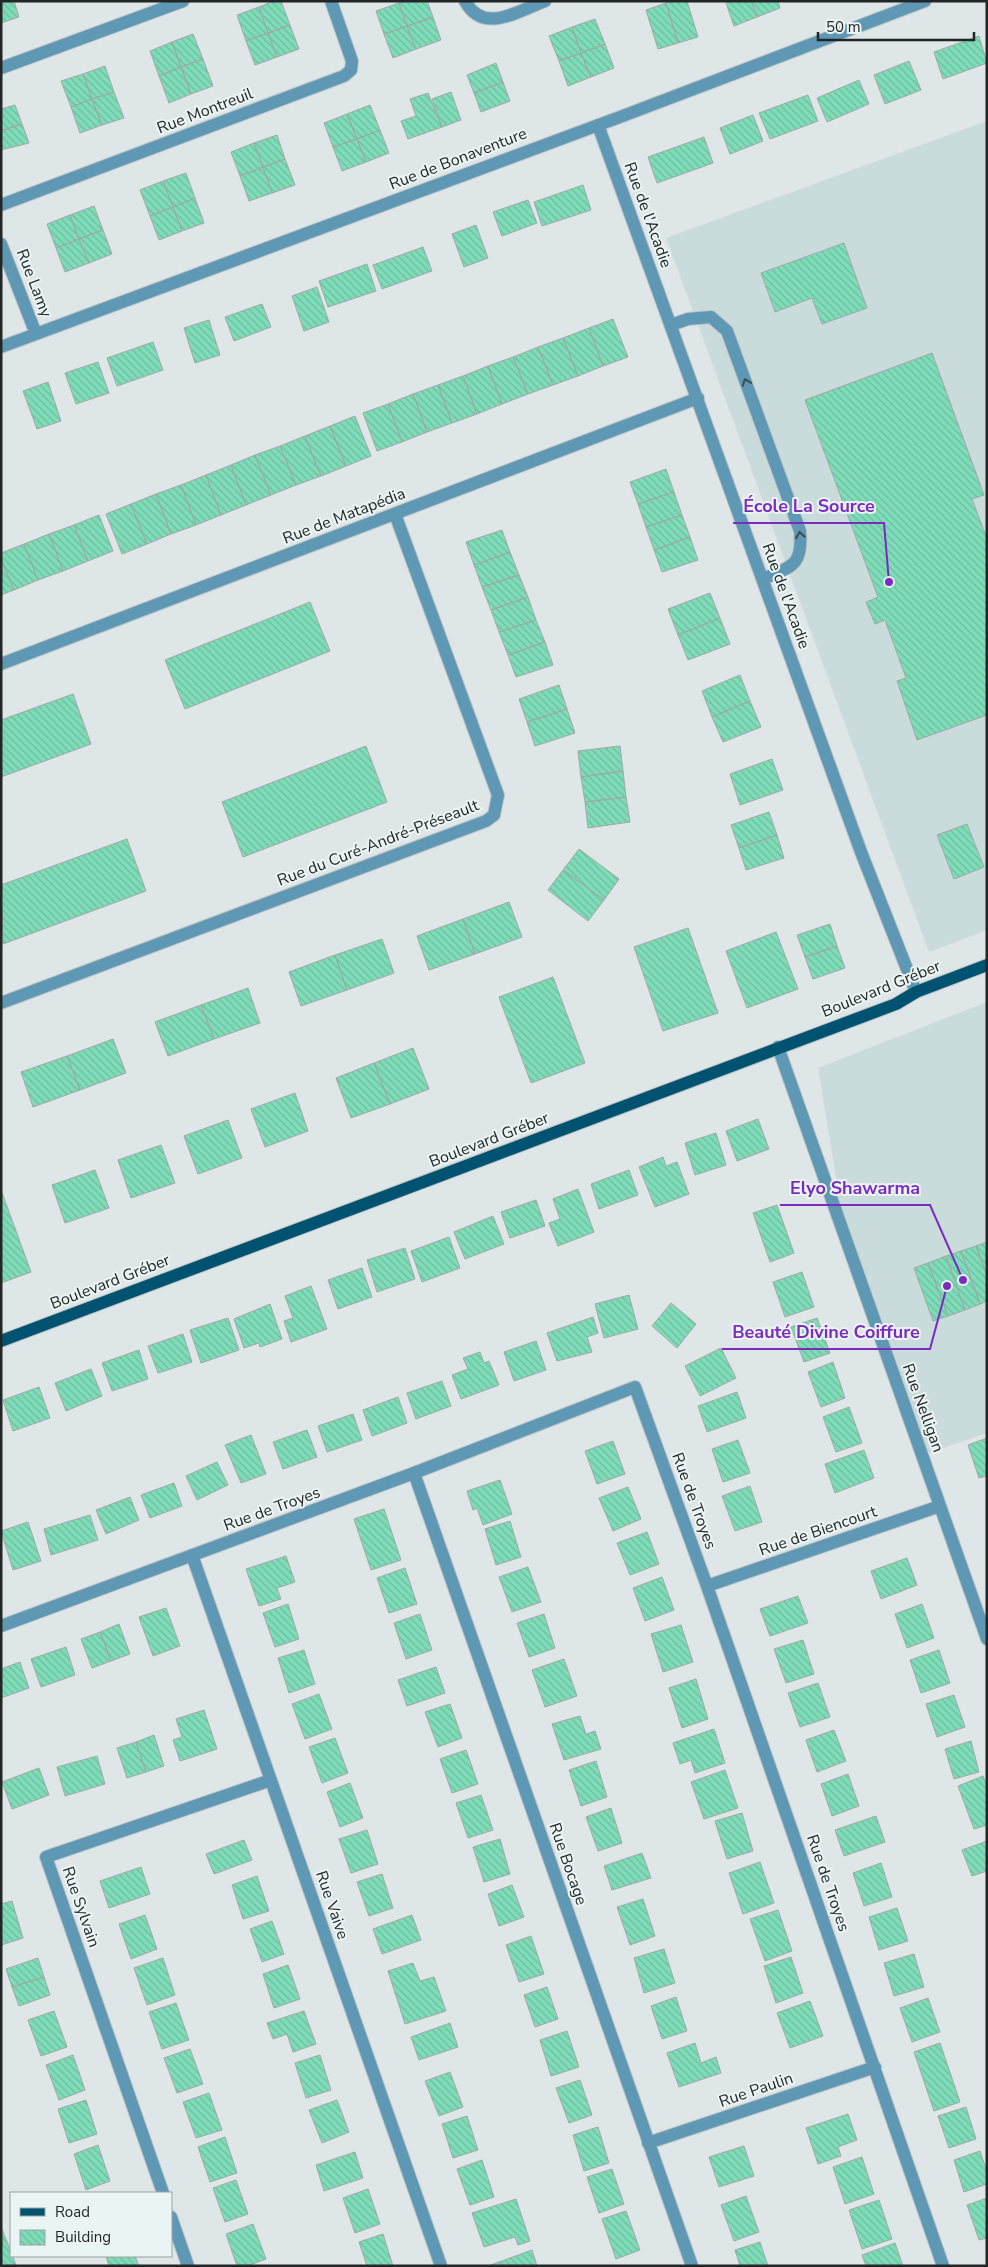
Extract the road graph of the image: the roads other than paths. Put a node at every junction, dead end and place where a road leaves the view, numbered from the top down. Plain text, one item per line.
1 (183, 1) edge
2 (331, 1) edge
3 (465, 1) edge
4 (545, 1) edge
5 (925, 1) edge
6 (1, 68) edge
7 (598, 125) junction
8 (1, 205) edge
9 (1, 244) edge
10 (671, 325) junction
11 (36, 334) junction
12 (1, 347) edge
13 (698, 398) junction
14 (395, 514) junction
15 (762, 578) junction
16 (1, 664) edge
17 (987, 965) edge
18 (916, 992) junction
19 (1, 1003) edge
20 (778, 1048) junction
21 (1, 1341) edge
22 (414, 1473) junction
23 (940, 1506) junction
24 (192, 1555) junction
25 (707, 1586) junction
26 (1, 1626) edge
27 (987, 1639) edge
28 (271, 1780) junction
29 (874, 2067) junction
30 (648, 2143) junction
31 (163, 2192) edge
32 (172, 2220) edge
33 (188, 2266) edge
34 (441, 2266) edge
35 (692, 2266) edge
36 (943, 2266) edge

1 - 6 street
2 - 8 street, Rue Montreuil
3 - 4 street
5 - 7 street, Rue de Bonaventure
7 - 10 street, Rue de l'Acadie
7 - 11 street, Rue de Bonaventure
9 - 11 street, Rue Lamy
10 - 13 street, Rue de l'Acadie
15 -> 10 street
11 - 12 street, Rue de Bonaventure
13 - 14 street, Rue de Matapédia
13 - 15 street, Rue de l'Acadie
14 - 16 street, Rue de Matapédia
14 - 19 street, Rue du Curé-André-Préseault
15 - 18 street, Rue de l'Acadie
17 - 18 main road, Boulevard Gréber
18 - 20 main road, Boulevard Gréber
20 - 21 main road, Boulevard Gréber
20 - 23 street, Rue Nelligan
22 - 24 street, Rue de Troyes
22 - 25 street, Rue de Troyes
22 - 30 street, Rue Bocage
23 - 25 street, Rue de Biencourt
23 - 27 street, Rue Nelligan
24 - 26 street, Rue de Troyes
24 - 28 street, Rue Vaive
25 - 29 street, Rue de Troyes
28 - 31 street, Rue Sylvain
28 - 34 street, Rue Vaive
29 - 30 street, Rue Paulin
29 - 36 street, Rue de Troyes
30 - 35 street, Rue Bocage
32 - 33 street

